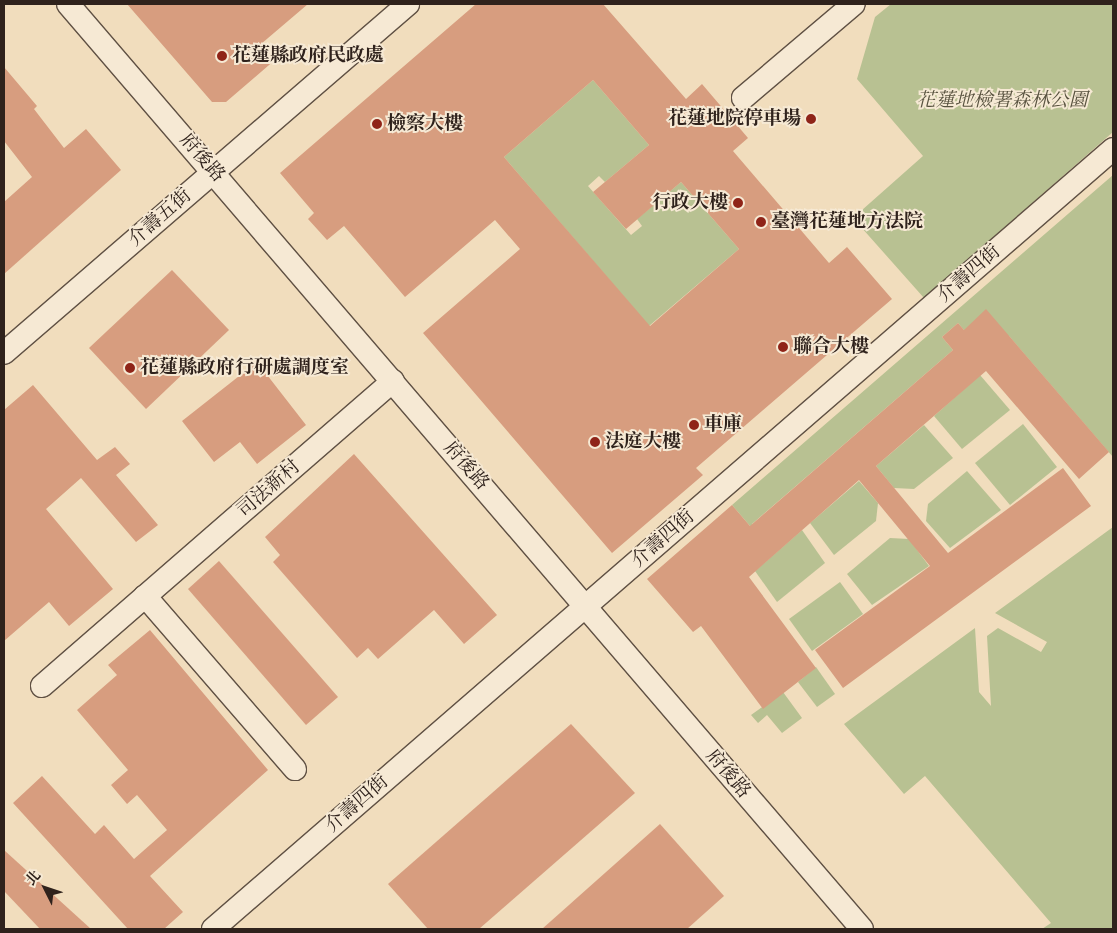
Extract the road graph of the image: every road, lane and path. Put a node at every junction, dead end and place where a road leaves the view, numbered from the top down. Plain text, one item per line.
1 (68, 4) edge
2 (408, 4) edge
3 (854, 4) edge
4 (743, 98) dead end
5 (1113, 149) edge
6 (213, 172) junction
7 (4, 353) edge
8 (393, 381) junction
9 (145, 596) junction
10 (585, 606) junction
11 (42, 686) dead end
12 (295, 769) dead end
13 (213, 929) edge
14 (862, 929) edge

1 - 6 street, 府後路
2 - 6 street, 介壽五街
3 - 4 street
5 - 10 street, 介壽四街
6 - 7 street, 介壽五街
6 - 8 street, 府後路
8 - 9 street, 司法新村
8 - 10 street, 府後路
9 - 11 street, 司法新村
9 - 12 street
10 - 13 street, 介壽四街
10 - 14 street, 府後路

